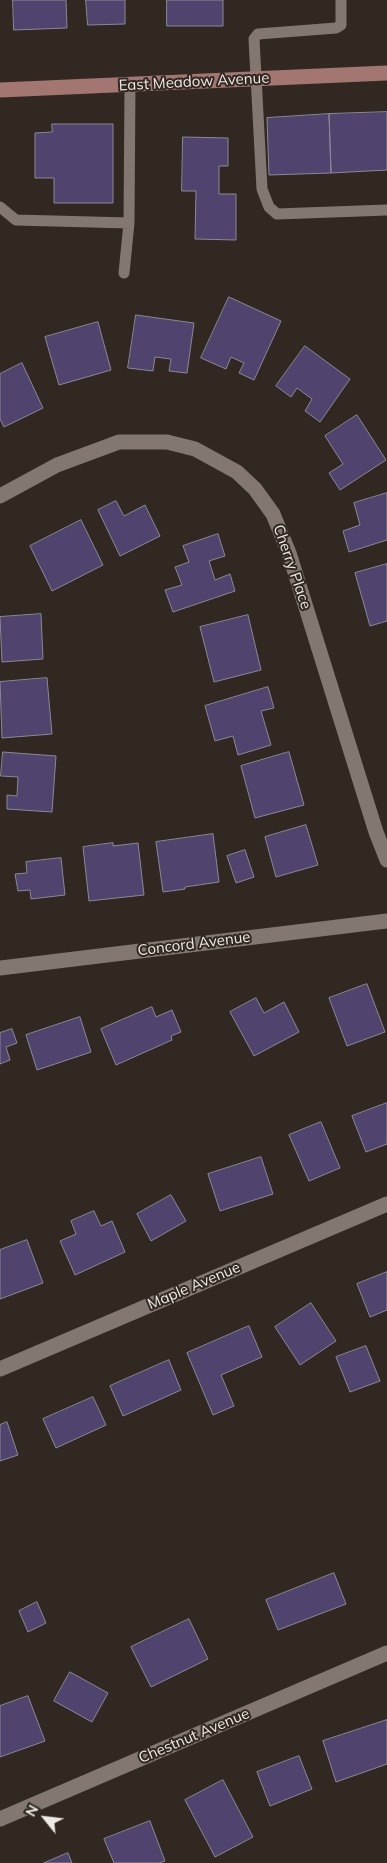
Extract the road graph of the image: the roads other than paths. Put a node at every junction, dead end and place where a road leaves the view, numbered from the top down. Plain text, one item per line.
1 (341, 0) edge
2 (387, 73) edge
3 (256, 79) junction
4 (130, 85) junction
5 (0, 90) edge
6 (0, 207) edge
7 (387, 210) edge
8 (129, 224) junction
9 (124, 273) dead end
10 (0, 496) edge
11 (387, 860) edge
12 (387, 921) edge
13 (0, 968) edge
14 (387, 1204) edge
15 (0, 1368) edge
16 (387, 1653) edge
17 (0, 1819) edge

1 - 3 lane
2 - 3 street, East Meadow Avenue
3 - 4 street, East Meadow Avenue
3 - 7 lane
4 - 5 street, East Meadow Avenue
4 - 8 lane
6 - 8 lane
8 - 9 lane
10 - 11 street, Cherry Place
12 - 13 street, Concord Avenue
14 - 15 street, Maple Avenue
16 - 17 street, Chestnut Avenue

